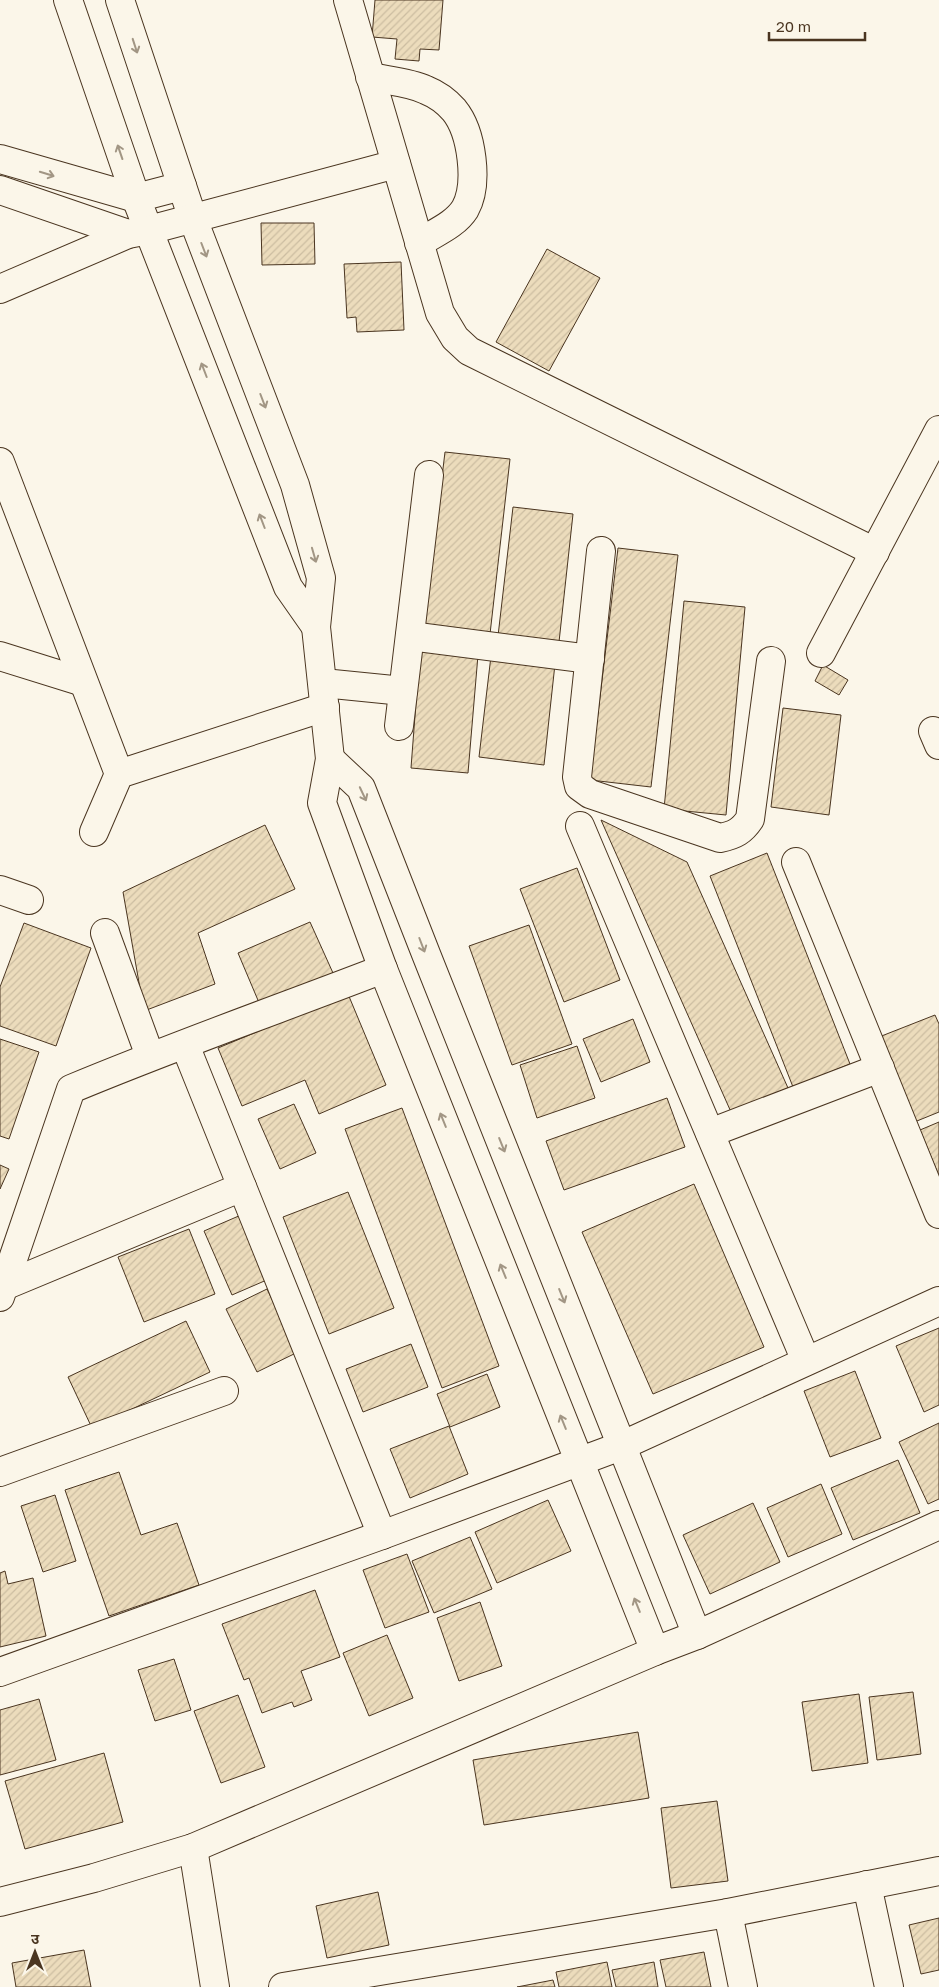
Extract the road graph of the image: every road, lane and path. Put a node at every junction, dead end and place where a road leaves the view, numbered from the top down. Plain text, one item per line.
1 (68, 0) edge
2 (120, 0) edge
3 (348, 0) edge
4 (370, 77) junction
5 (0, 159) edge
6 (396, 164) junction
7 (182, 186) junction
8 (0, 190) edge
9 (136, 198) junction
10 (192, 219) junction
11 (138, 232) junction
12 (419, 242) junction
13 (0, 289) edge
14 (939, 430) edge
15 (0, 462) edge
16 (429, 475) dead end
17 (601, 551) dead end
18 (874, 552) junction
19 (316, 627) junction
20 (410, 636) junction
21 (822, 653) dead end
22 (0, 656) edge
23 (590, 659) junction
24 (771, 661) dead end
25 (84, 682) junction
26 (403, 691) junction
27 (324, 695) junction
28 (399, 726) dead end
29 (330, 759) junction
30 (119, 774) junction
31 (580, 826) dead end
32 (94, 832) dead end
33 (796, 862) dead end
34 (0, 890) edge
35 (29, 900) dead end
36 (105, 933) dead end
37 (383, 969) junction
38 (185, 1045) junction
39 (150, 1056) junction
40 (880, 1068) junction
41 (710, 1133) junction
42 (242, 1188) junction
43 (939, 1214) edge
44 (2, 1291) edge
45 (939, 1301) edge
46 (806, 1361) junction
47 (224, 1391) dead end
48 (621, 1446) junction
49 (579, 1461) junction
50 (0, 1472) edge
51 (939, 1525) edge
52 (382, 1535) junction
53 (697, 1635) junction
54 (655, 1651) junction
55 (0, 1672) edge
56 (194, 1848) junction
57 (939, 1871) edge
58 (867, 1885) junction
59 (0, 1902) edge
60 (728, 1913) junction
61 (215, 1987) edge
62 (283, 1987) edge
63 (743, 1987) edge
64 (889, 1987) edge

9 -> 1 street
2 -> 7 street
3 - 4 street
4 - 6 street
4 - 12 street
5 -> 9 street
6 - 10 street
6 - 12 street
7 - 9 street
7 - 10 street
8 - 11 street
9 - 11 street
10 - 11 street
10 -> 19 street
11 - 13 street
19 -> 11 street
12 - 18 street
14 - 18 street
15 - 25 street
16 - 20 street
17 - 23 street
18 - 21 street
19 - 27 street
20 - 23 street
20 - 26 street
22 - 25 street
23 - 24 street
25 - 30 street
26 - 27 street
26 - 28 street
27 - 29 street
27 - 30 street
29 - 37 street
29 -> 48 street
30 - 32 street
31 - 41 street
33 - 40 street
34 - 35 street
36 - 39 street
37 - 38 street
49 -> 37 street
38 - 39 street
38 - 42 street
39 - 44 street
40 - 41 street
40 - 43 street
41 - 46 street
42 - 44 street
42 - 52 street
45 - 46 street
46 - 48 street
47 - 50 street
48 - 49 street
48 - 53 street
49 - 52 street
54 -> 49 street
51 - 53 street
52 - 55 street
53 - 54 street
54 - 56 street
56 - 59 street
56 - 61 street
57 - 58 street
58 - 60 street
58 - 64 street
60 - 62 street
60 - 63 street

